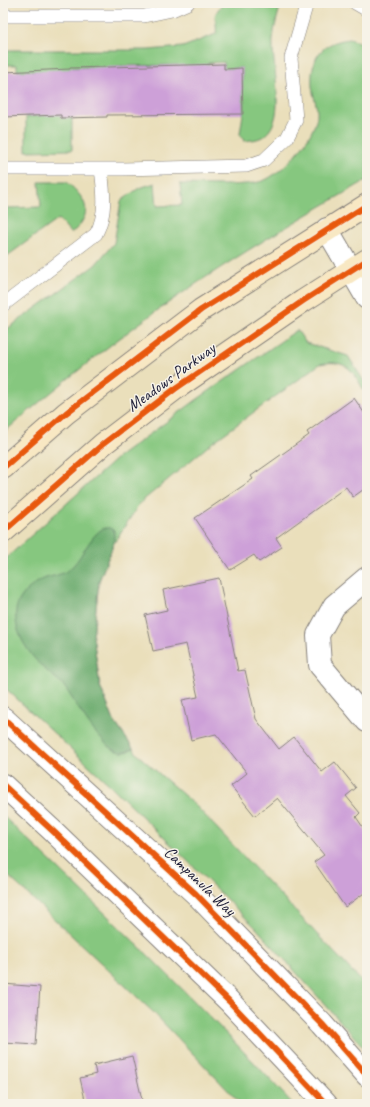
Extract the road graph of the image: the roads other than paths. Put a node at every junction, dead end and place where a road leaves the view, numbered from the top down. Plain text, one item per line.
1 (188, 3) edge
2 (307, 3) edge
3 (356, 3) edge
4 (367, 10) edge
5 (3, 16) edge
6 (3, 169) edge
7 (101, 169) junction
8 (367, 205) edge
9 (327, 229) junction
10 (359, 265) edge
11 (367, 298) edge
12 (3, 306) edge
13 (3, 468) edge
14 (3, 532) edge
15 (367, 578) edge
16 (3, 718) edge
17 (367, 721) edge
18 (3, 785) edge
19 (367, 1076) edge
20 (326, 1104) edge

1 - 5 lane
2 - 7 lane
3 - 4 lane
6 - 7 lane
7 - 12 lane
8 - 9 main road, Meadows Parkway
9 - 10 street
9 - 13 main road, Meadows Parkway
10 - 11 street
10 - 14 main road, Meadows Parkway
15 - 17 street
16 - 19 street, Campanula Way
18 - 20 street

